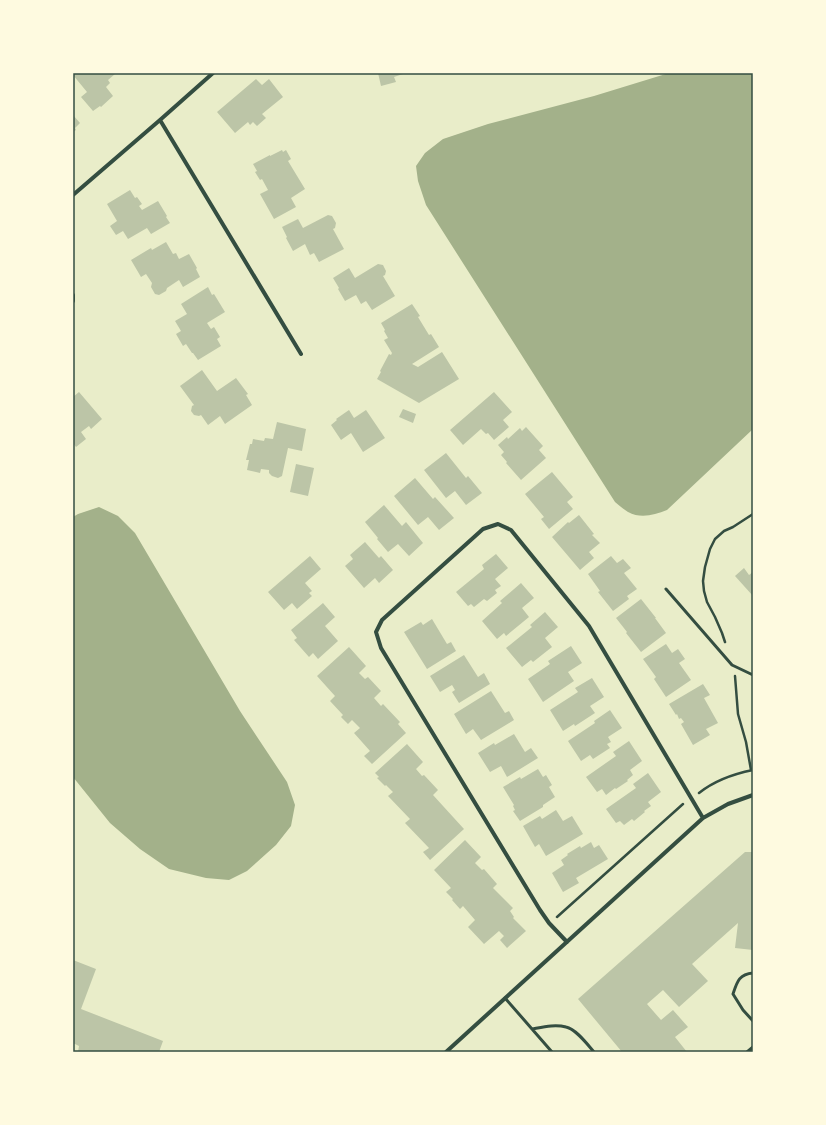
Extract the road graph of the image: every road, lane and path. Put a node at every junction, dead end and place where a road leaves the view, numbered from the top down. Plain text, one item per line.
1 (213, 73) edge
2 (160, 120) junction
3 (73, 195) edge
4 (73, 295) edge
5 (73, 301) edge
6 (301, 354) dead end
7 (753, 514) edge
8 (666, 589) dead end
9 (726, 645) dead end
10 (732, 665) junction
11 (753, 675) edge
12 (752, 770) edge
13 (753, 795) edge
14 (691, 798) junction
15 (703, 818) junction
16 (557, 917) dead end
17 (567, 942) junction
18 (753, 973) edge
19 (505, 998) junction
20 (753, 1021) edge
21 (532, 1029) junction
22 (753, 1047) edge
23 (446, 1052) edge
24 (552, 1052) edge
25 (594, 1052) edge
26 (747, 1052) edge

1 - 2 street
2 - 3 street
2 - 6 street
4 - 5 street
7 - 9 path
8 - 10 lane
10 - 11 lane
10 - 12 path
12 - 14 path
13 - 15 street
14 - 15 street
14 - 16 path
14 - 17 street
15 - 17 street
17 - 19 street
18 - 20 lane
19 - 21 lane
19 - 23 street
21 - 24 lane
21 - 25 lane
22 - 26 lane

